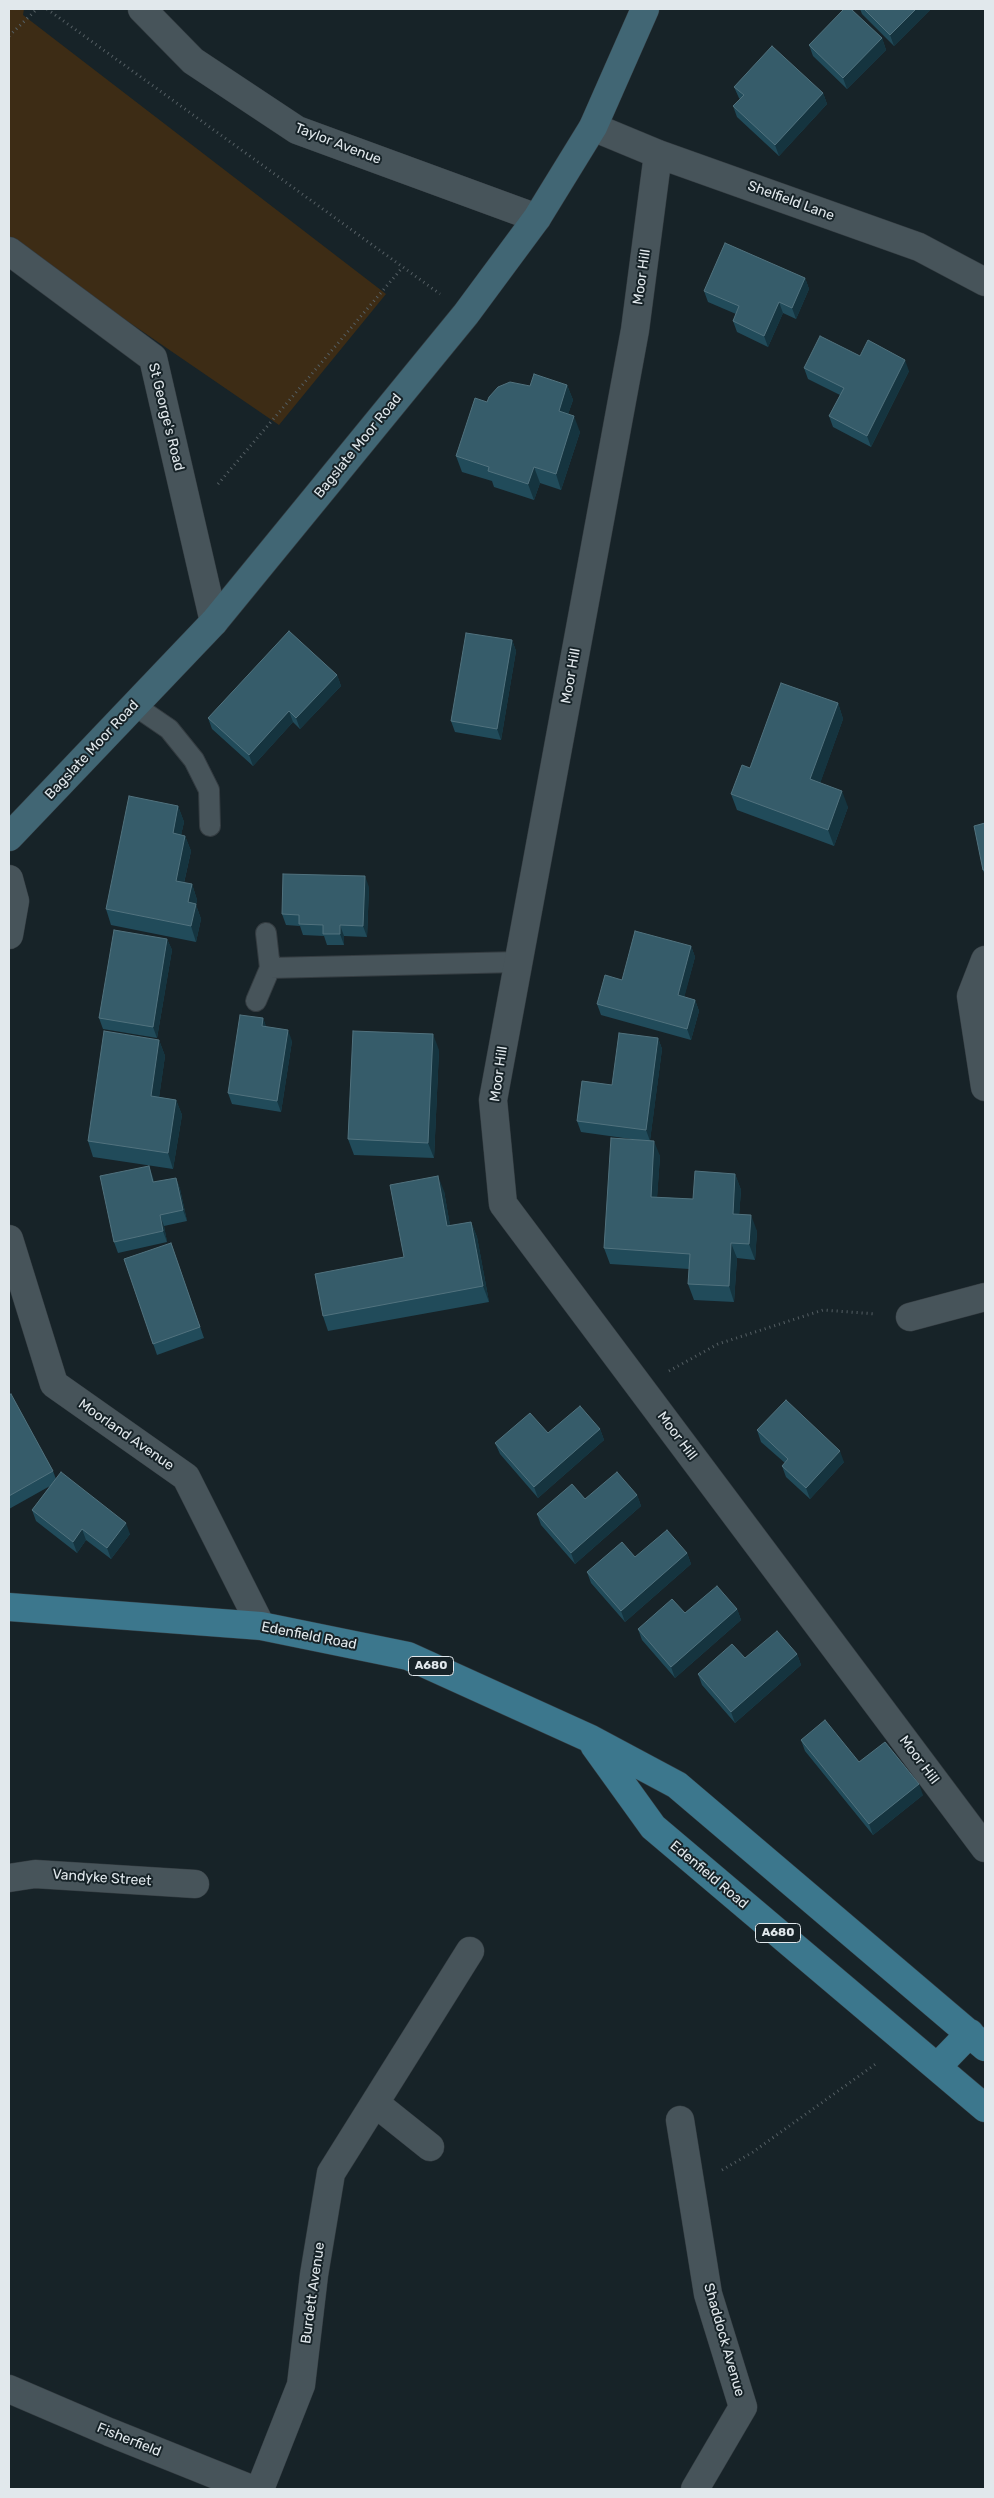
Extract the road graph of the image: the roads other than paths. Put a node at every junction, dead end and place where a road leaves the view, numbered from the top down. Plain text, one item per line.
1 (142, 9) edge
2 (645, 9) edge
3 (593, 127) junction
4 (658, 154) junction
5 (537, 218) junction
6 (9, 251) edge
7 (985, 282) edge
8 (214, 622) junction
9 (134, 705) junction
10 (210, 826) dead end
11 (9, 837) edge
12 (9, 878) edge
13 (266, 933) dead end
14 (9, 935) edge
15 (985, 960) edge
16 (518, 962) junction
17 (270, 968) junction
18 (256, 1000) dead end
19 (985, 1087) edge
20 (9, 1239) edge
21 (985, 1297) edge
22 (910, 1317) road end
23 (9, 1607) edge
24 (261, 1626) junction
25 (590, 1739) junction
26 (985, 1848) edge
27 (9, 1878) edge
28 (195, 1884) dead end
29 (470, 1951) dead end
30 (978, 2040) edge
31 (937, 2067) junction
32 (375, 2102) junction
33 (985, 2108) edge
34 (680, 2120) dead end
35 (430, 2147) dead end
36 (9, 2388) edge
37 (251, 2489) edge
38 (260, 2489) edge
39 (695, 2489) edge

1 - 5 street, Taylor Avenue
2 - 3 street, Bagslate Moor Road
3 - 4 street, Shelfield Lane
3 - 5 street, Bagslate Moor Road
4 - 7 street, Shelfield Lane
4 - 16 street, Moor Hill
5 - 8 street, Bagslate Moor Road
6 - 8 street, St George's Road
8 - 9 street, Bagslate Moor Road
9 - 10 lane
9 - 11 street, Bagslate Moor Road
12 - 14 street
13 - 17 lane
15 - 19 street
16 - 17 lane
16 - 26 street, Moor Hill
17 - 18 lane
20 - 24 street, Moorland Avenue
21 - 22 street
23 - 24 main road, Edenfield Road / A680
24 - 25 main road, Edenfield Road / A680
25 - 30 main road, Edenfield Road / A680
25 - 31 main road, Edenfield Road / A680
27 - 28 street, Vandyke Street
29 - 32 street, Burdett Avenue
30 - 31 main road
31 - 33 main road, Edenfield Road / A680
32 - 35 street
32 - 38 street, Burdett Avenue
34 - 39 street, Shaddock Avenue
36 - 37 street, Fisherfield

